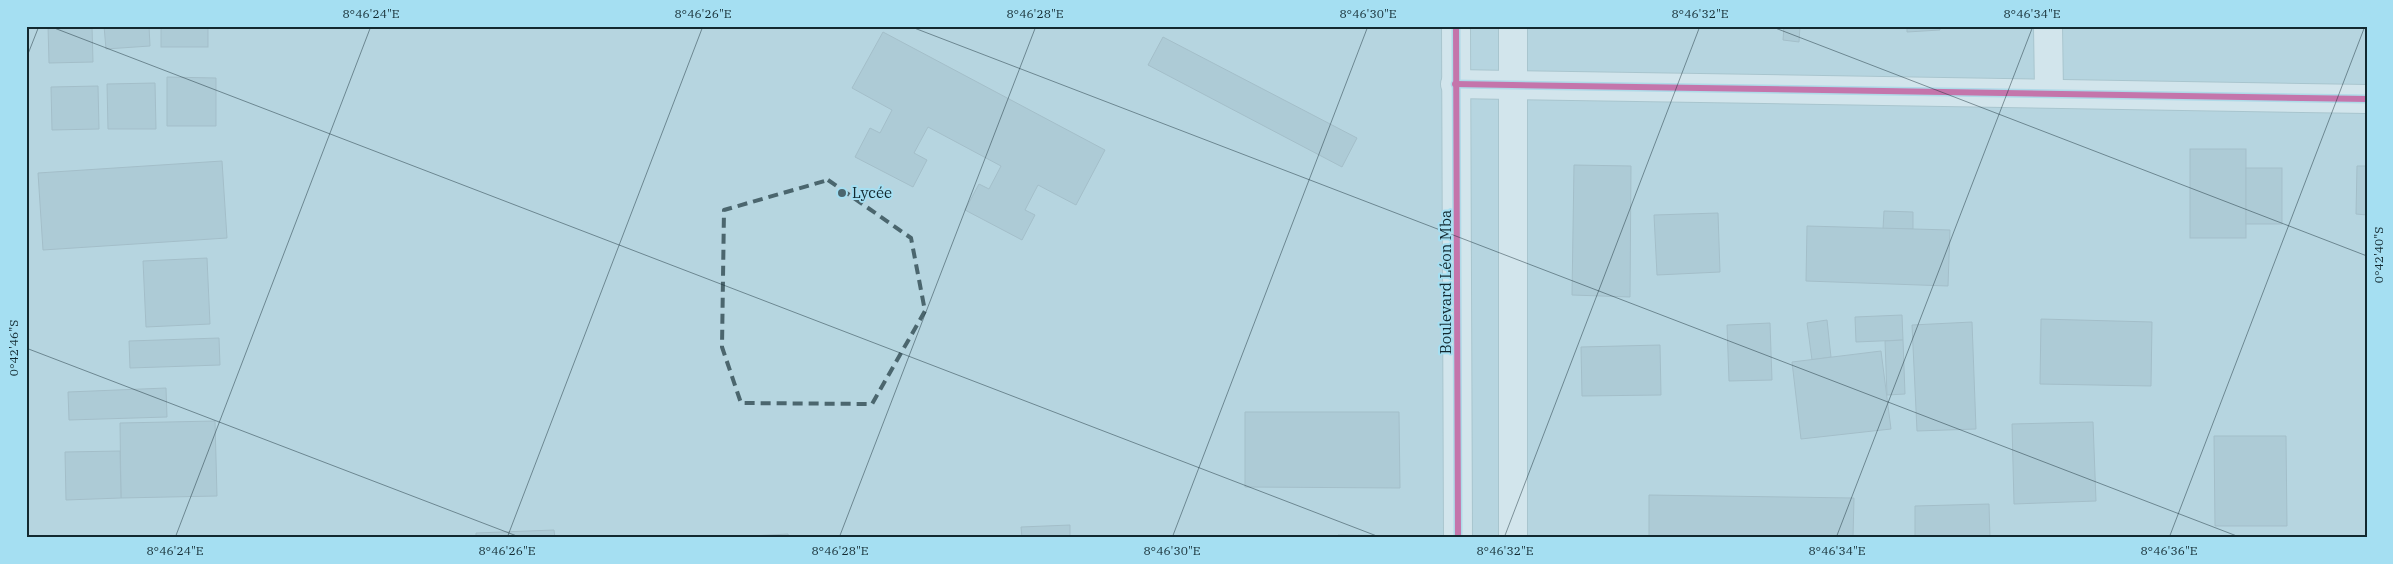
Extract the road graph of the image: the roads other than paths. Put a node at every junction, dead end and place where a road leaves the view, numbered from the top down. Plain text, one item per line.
1 (1456, 26) edge
2 (1513, 26) edge
3 (2048, 26) edge
4 (1455, 84) junction
5 (1514, 85) junction
6 (2049, 92) junction
7 (2367, 99) edge
8 (1458, 538) edge
9 (1513, 538) edge

1 - 4 street, Boulevard Léon Mba
2 - 5 street
3 - 6 street
4 - 5 street
4 - 8 street, Boulevard Léon Mba
5 - 6 street
5 - 9 street
6 - 7 street

